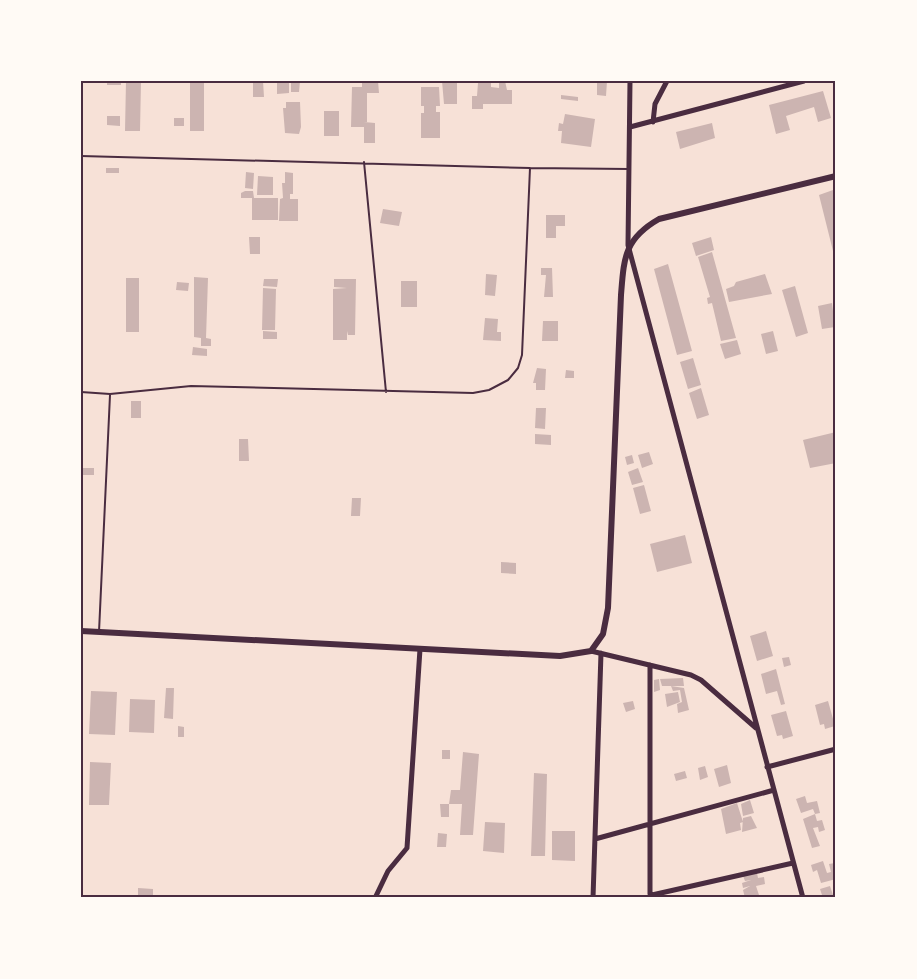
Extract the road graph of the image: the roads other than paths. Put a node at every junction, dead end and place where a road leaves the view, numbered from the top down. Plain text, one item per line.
1 (630, 81) edge
2 (667, 81) edge
3 (804, 81) edge
4 (652, 122) junction
5 (630, 128) junction
6 (81, 156) edge
7 (364, 162) junction
8 (530, 168) junction
9 (629, 169) junction
10 (836, 176) edge
11 (628, 245) junction
12 (81, 392) edge
13 (386, 392) junction
14 (110, 394) junction
15 (81, 631) edge
16 (99, 632) junction
17 (420, 649) junction
18 (591, 651) junction
19 (601, 653) junction
20 (650, 665) junction
21 (758, 729) junction
22 (836, 749) edge
23 (767, 766) junction
24 (774, 790) junction
25 (648, 824) junction
26 (595, 839) junction
27 (793, 863) junction
28 (375, 898) edge
29 (593, 898) edge
30 (803, 898) edge

1 - 5 street
2 - 4 street
3 - 4 street
4 - 5 street
5 - 9 street
6 - 7 lane
7 - 8 lane
7 - 13 lane
8 - 9 lane
8 - 13 lane
9 - 11 street
10 - 11 street
11 - 18 street
11 - 21 street
12 - 14 lane
13 - 14 lane
14 - 16 lane
15 - 16 street
16 - 17 street
17 - 18 street
17 - 28 street
18 - 19 street
19 - 20 street
19 - 26 street
20 - 21 street
20 - 25 street
21 - 23 street
22 - 23 street
23 - 24 street
24 - 25 street
24 - 27 street
25 - 26 street
25 - 27 street
26 - 29 street
27 - 30 street

